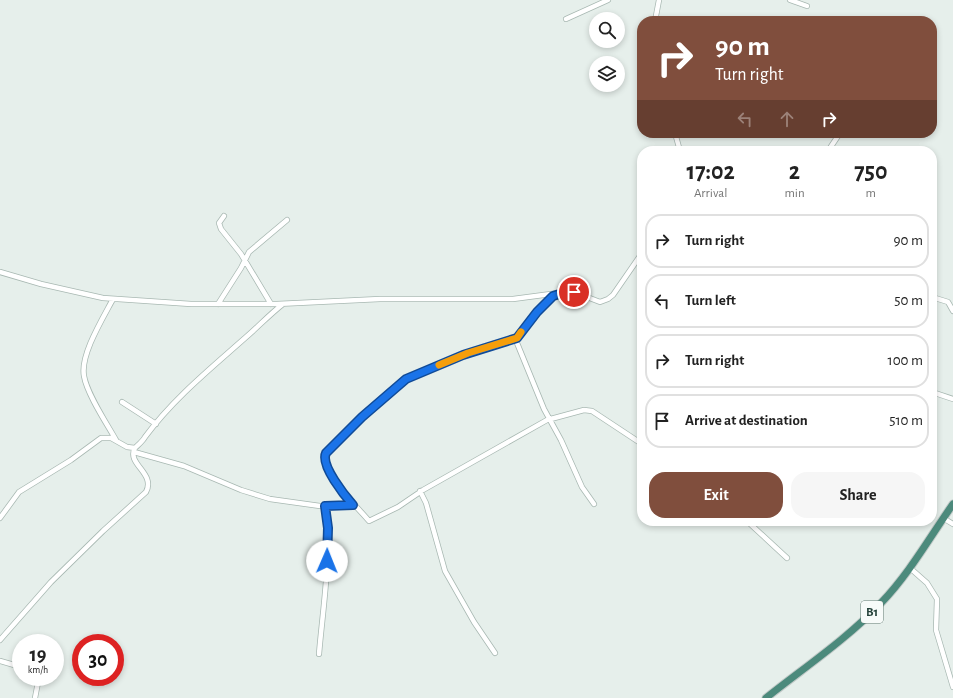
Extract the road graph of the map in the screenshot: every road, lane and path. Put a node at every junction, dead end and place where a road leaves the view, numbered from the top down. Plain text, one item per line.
1 (608, 0) edge
2 (659, 0) edge
3 (790, 0) edge
4 (807, 6) dead end
5 (656, 16) edge
6 (566, 19) dead end
7 (224, 216) dead end
8 (287, 220) dead end
9 (244, 259) junction
10 (637, 260) edge
11 (0, 272) edge
12 (558, 293) junction
13 (113, 299) junction
14 (937, 299) edge
15 (218, 304) junction
16 (271, 304) junction
17 (283, 304) junction
18 (953, 311) edge
19 (517, 338) junction
20 (937, 394) edge
21 (953, 399) edge
22 (122, 402) dead end
23 (549, 419) junction
24 (156, 424) junction
25 (117, 441) junction
26 (637, 441) edge
27 (135, 450) junction
28 (420, 492) junction
29 (594, 504) dead end
30 (953, 504) edge
31 (353, 505) junction
32 (325, 506) junction
33 (0, 518) edge
34 (943, 518) junction
35 (953, 524) edge
36 (752, 526) edge
37 (787, 558) dead end
38 (910, 568) junction
39 (0, 640) edge
40 (495, 653) dead end
41 (319, 654) dead end
42 (0, 661) edge
43 (12, 664) edge
44 (38, 686) edge
45 (953, 687) edge
46 (36, 698) edge
47 (766, 698) edge

1 - 6 street
2 - 5 street
3 - 4 street
7 - 9 street
8 - 9 street
9 - 15 street
9 - 16 street
10 - 12 street
11 - 13 street
12 - 17 street
12 - 19 street
13 - 15 street
13 - 25 street
14 - 18 street
15 - 16 street
16 - 17 street
17 - 24 street
19 - 23 street
19 - 31 street
20 - 21 street
22 - 24 street
23 - 26 street
23 - 28 street
23 - 29 street
24 - 27 street
25 - 27 street
25 - 33 street
27 - 32 street
27 - 39 street
28 - 31 street
28 - 40 street
30 - 34 highway, B1
31 - 32 street
32 - 41 street
34 - 35 street
34 - 38 highway, B1
36 - 37 street
38 - 45 street
38 - 47 highway, B1
42 - 43 street
44 - 46 street

